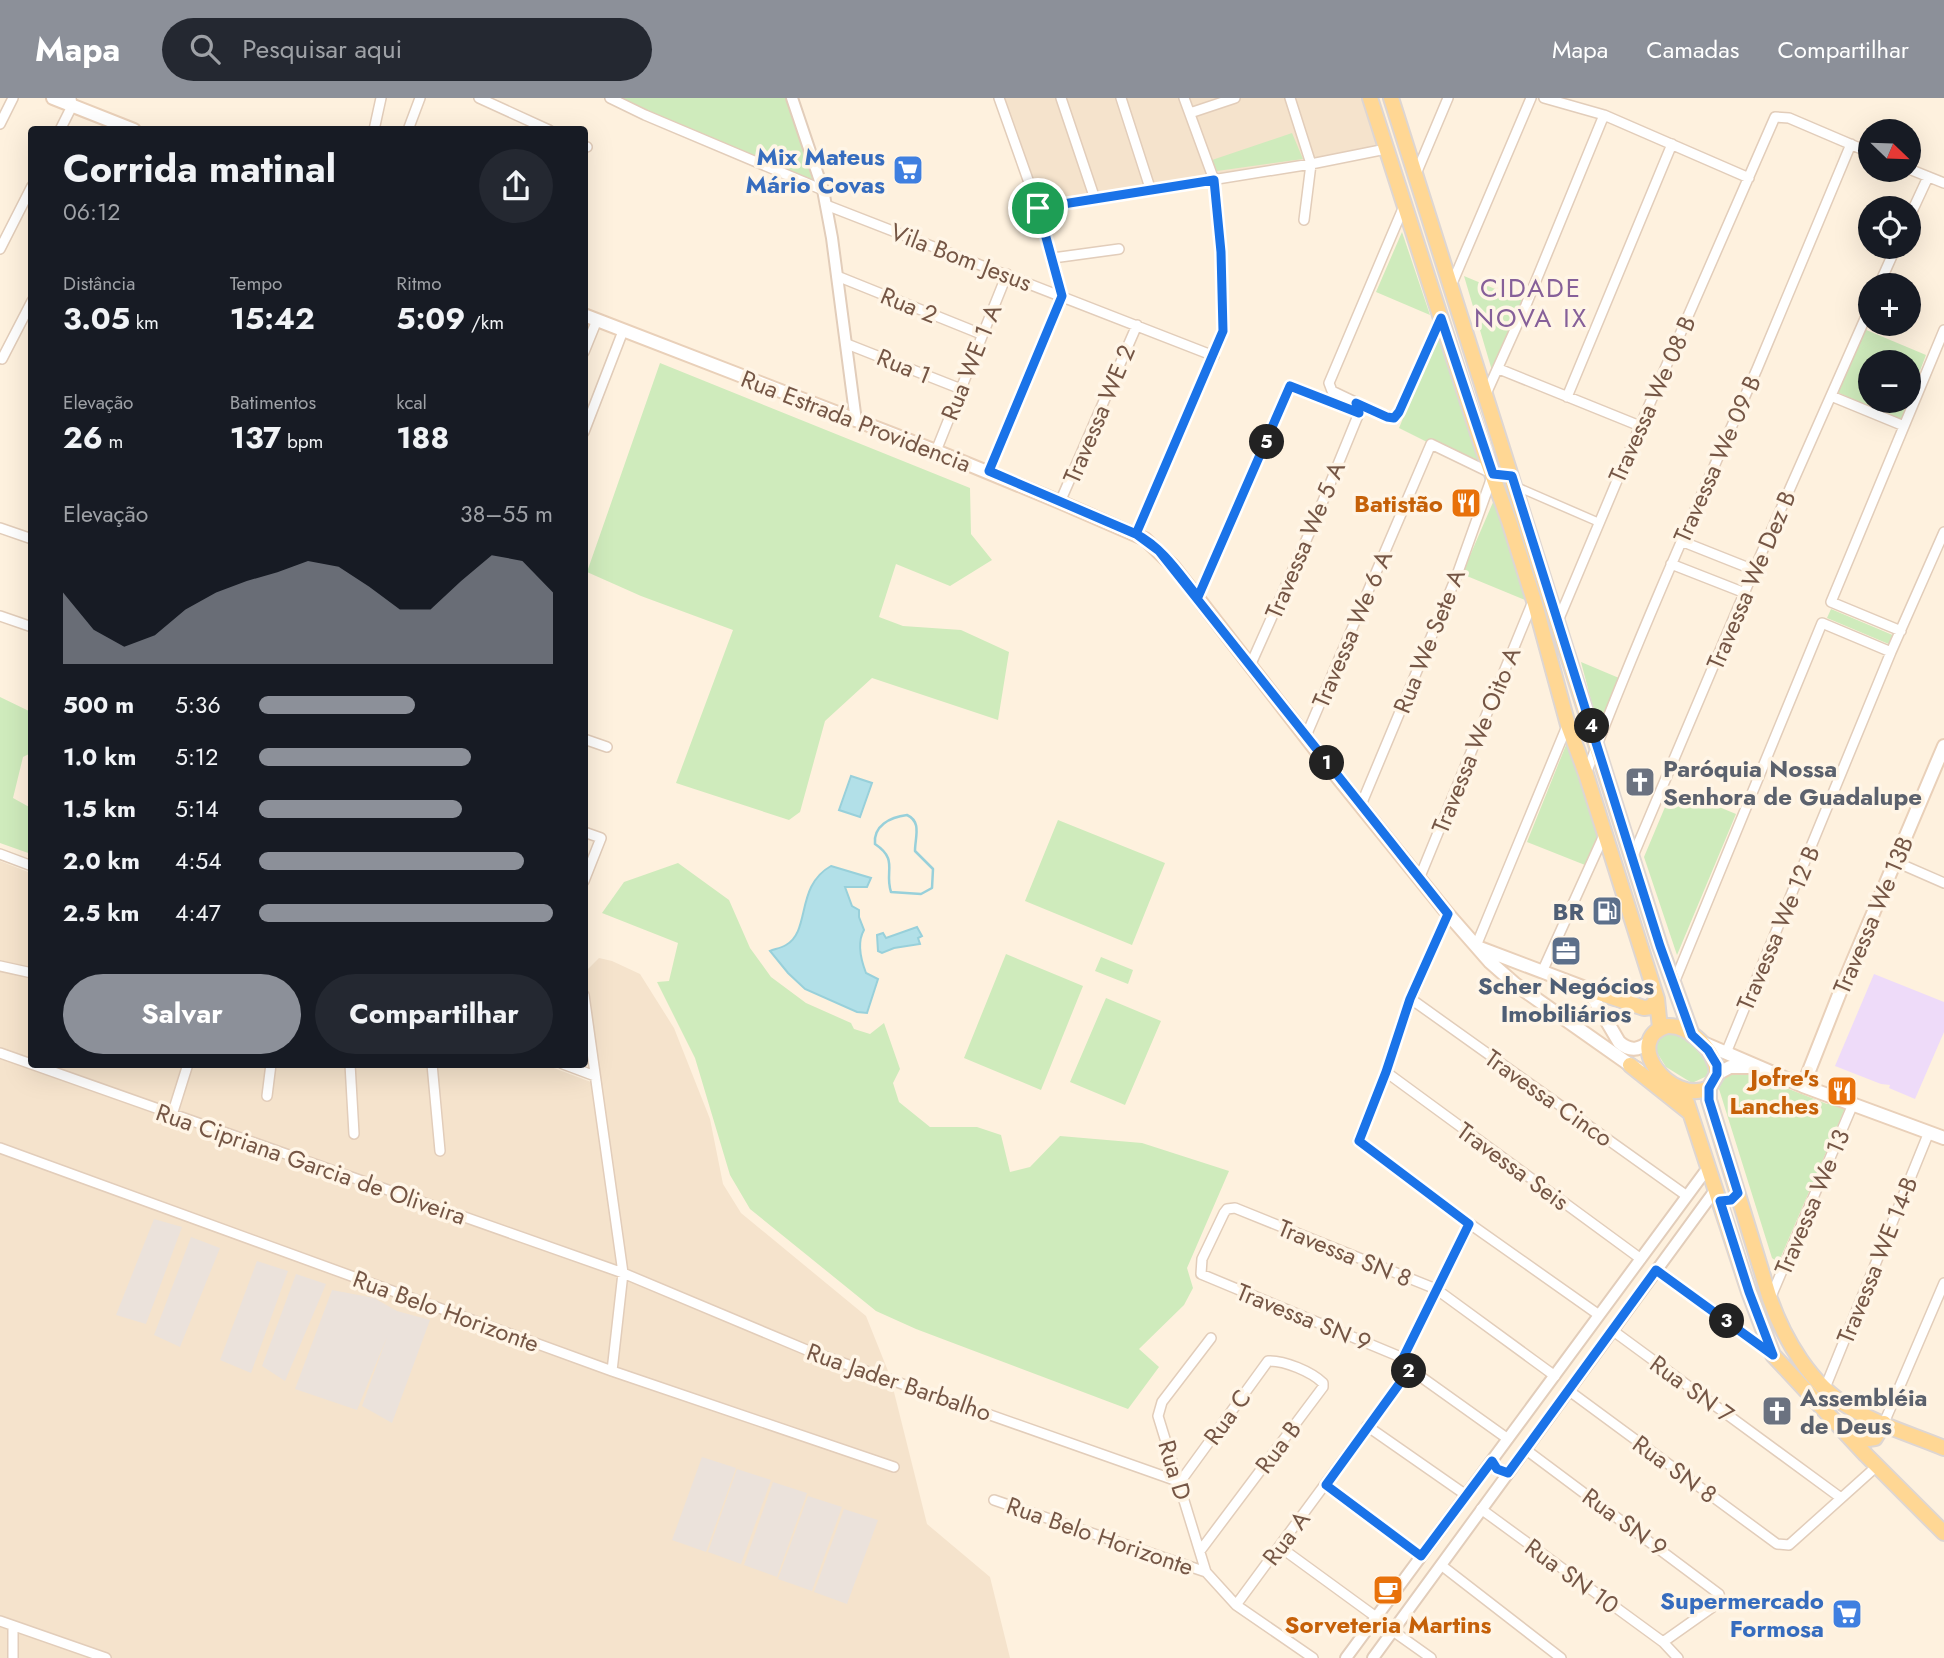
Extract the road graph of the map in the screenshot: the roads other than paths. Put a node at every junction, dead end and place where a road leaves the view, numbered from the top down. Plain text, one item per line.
1 (13, 98) edge
2 (53, 98) edge
3 (381, 98) edge
4 (420, 98) edge
5 (479, 98) edge
6 (610, 98) edge
7 (792, 98) edge
8 (999, 98) edge
9 (1121, 98) edge
10 (1184, 98) edge
11 (1235, 98) edge
12 (1290, 98) edge
13 (1370, 98) edge
14 (1391, 98) edge
15 (1448, 98) edge
16 (1531, 98) edge
17 (1544, 98) edge
18 (1063, 99) edge
19 (71, 102) edge
20 (1189, 113) junction
21 (1604, 116) junction
22 (0, 124) edge
23 (62, 126) edge
24 (119, 126) edge
25 (375, 126) edge
26 (410, 126) edge
27 (540, 126) edge
28 (1672, 144) junction
29 (1851, 144) junction
30 (1858, 147) edge
31 (1386, 149) junction
32 (1311, 164) junction
33 (1922, 174) edge
34 (1416, 175) junction
35 (1928, 177) junction
36 (1749, 178) junction
37 (1214, 180) junction
38 (1944, 183) edge
39 (823, 190) junction
40 (1151, 191) junction
41 (28, 194) edge
42 (1919, 196) edge
43 (1095, 200) junction
44 (826, 205) junction
45 (1405, 205) junction
46 (1038, 208) junction
47 (1304, 220) dead end
48 (0, 249) edge
49 (1119, 249) dead end
50 (1053, 258) junction
51 (1007, 274) junction
52 (837, 276) junction
53 (1451, 286) junction
54 (1062, 296) junction
55 (28, 309) edge
56 (591, 318) edge
57 (1441, 318) junction
58 (1137, 326) junction
59 (1944, 330) edge
60 (623, 331) junction
61 (981, 334) junction
62 (1858, 334) edge
63 (847, 344) junction
64 (1214, 356) junction
65 (1933, 358) junction
66 (2, 359) dead end
67 (1944, 362) edge
68 (1499, 369) junction
69 (961, 388) junction
70 (1486, 394) junction
71 (1831, 396) junction
72 (1567, 397) junction
73 (1358, 408) junction
74 (856, 421) junction
75 (588, 422) edge
76 (1640, 426) junction
77 (1904, 426) junction
78 (936, 451) junction
79 (989, 471) junction
80 (1493, 474) junction
81 (1513, 481) junction
82 (1060, 502) junction
83 (1598, 522) junction
84 (0, 528) edge
85 (1944, 532) edge
86 (1136, 534) junction
87 (28, 538) edge
88 (1681, 541) junction
89 (1671, 564) junction
90 (1754, 570) junction
91 (1745, 593) junction
92 (1198, 597) junction
93 (1535, 604) junction
94 (0, 615) edge
95 (1558, 621) junction
96 (28, 626) edge
97 (1901, 631) junction
98 (1891, 652) junction
99 (1250, 666) junction
100 (1568, 724) junction
101 (1306, 736) junction
102 (588, 740) edge
103 (1598, 744) junction
104 (1944, 746) edge
105 (607, 747) dead end
106 (1586, 774) junction
107 (1361, 805) junction
108 (588, 833) edge
109 (1604, 835) junction
110 (0, 854) edge
111 (1633, 856) junction
112 (1896, 862) junction
113 (28, 864) edge
114 (588, 871) edge
115 (1419, 879) junction
116 (1944, 883) edge
117 (1448, 914) junction
118 (1476, 946) junction
119 (0, 966) edge
120 (1542, 972) junction
121 (28, 973) edge
122 (1674, 983) junction
123 (1588, 989) junction
124 (1410, 999) junction
125 (1657, 999) junction
126 (588, 1024) edge
127 (1660, 1028) junction
128 (1697, 1039) junction
129 (1650, 1041) junction
130 (0, 1053) edge
131 (1726, 1053) junction
132 (28, 1063) edge
133 (1630, 1066) junction
134 (1758, 1067) junction
135 (42, 1068) edge
136 (187, 1068) edge
137 (270, 1068) edge
138 (350, 1068) edge
139 (432, 1068) edge
140 (574, 1068) edge
141 (1386, 1072) junction
142 (1717, 1074) junction
143 (595, 1076) junction
144 (1674, 1084) junction
145 (1802, 1086) junction
146 (1709, 1088) junction
147 (267, 1096) dead end
148 (1853, 1104) junction
149 (1690, 1112) junction
150 (172, 1115) junction
151 (1929, 1132) junction
152 (354, 1134) dead end
153 (1944, 1138) edge
154 (1723, 1146) junction
155 (0, 1148) edge
156 (1702, 1149) junction
157 (440, 1151) dead end
158 (1707, 1169) junction
159 (1738, 1193) junction
160 (1718, 1195) junction
161 (1687, 1196) junction
162 (1469, 1224) junction
163 (1641, 1259) junction
164 (1656, 1270) junction
165 (623, 1273) junction
166 (1205, 1276) joint
167 (1944, 1283) edge
168 (1436, 1290) junction
169 (1770, 1299) junction
170 (1599, 1315) junction
171 (1612, 1330) junction
172 (1211, 1338) dead end
173 (1773, 1355) junction
174 (1403, 1358) junction
175 (1279, 1361) joint
176 (1410, 1369) junction
177 (612, 1371) junction
178 (1555, 1376) junction
179 (1825, 1388) junction
180 (1568, 1390) junction
181 (1884, 1423) junction
182 (1367, 1426) junction
183 (1507, 1439) junction
184 (1855, 1441) junction
185 (1944, 1448) edge
186 (1525, 1449) junction
187 (1492, 1461) junction
188 (1877, 1466) junction
189 (894, 1467) dead end
190 (1508, 1473) junction
191 (1479, 1478) junction
192 (1180, 1482) junction
193 (1326, 1485) junction
194 (1495, 1491) junction
195 (1466, 1495) junction
196 (1841, 1497) junction
197 (994, 1500) dead end
198 (1481, 1509) junction
199 (1944, 1533) edge
200 (1280, 1547) junction
201 (1200, 1551) junction
202 (1421, 1556) junction
203 (1441, 1565) junction
204 (1206, 1572) junction
205 (1236, 1605) junction
206 (1376, 1617) junction
207 (0, 1621) edge
208 (13, 1626) junction
209 (1393, 1631) junction
210 (1662, 1642) junction
211 (13, 1658) edge
212 (106, 1658) edge
213 (1313, 1658) edge
214 (1346, 1658) edge
215 (1373, 1658) edge
216 (1431, 1658) edge
217 (1561, 1658) edge
218 (1678, 1658) edge

1 - 22 street
2 - 19 main road
3 - 25 street
4 - 26 street
5 - 27 street
6 - 39 street
7 - 39 street
8 - 46 street
9 - 40 street
10 - 20 street
11 - 20 street
12 - 32 street
13 - 31 main road
14 - 34 main road
15 - 34 street
16 - 53 street
17 - 21 street
18 - 43 street
19 - 23 street
19 - 24 main road
20 - 37 street
21 - 28 street
21 - 68 street
28 - 36 street
28 - 72 street
29 - 30 street
29 - 36 street, Travessa We 08 B
29 - 88 street, Travessa We 09 B
31 - 32 street
31 - 45 main road
32 - 37 street
32 - 47 street
33 - 35 street
34 - 53 main road
35 - 38 street
35 - 42 street
36 - 76 street, Travessa We 08 B
37 - 40 street
37 - 64 street
39 - 44 street
40 - 43 street
41 - 48 street
43 - 46 street
44 - 51 street, Vila Bom Jesus
44 - 52 street
45 - 57 main road
45 - 73 street
46 - 50 street
49 - 50 street
50 - 54 street
51 - 54 street, Vila Bom Jesus
51 - 61 street, Rua WE 1 A
52 - 61 street, Rua 2
52 - 63 street
53 - 70 main road
54 - 58 street, Vila Bom Jesus
54 - 79 street
55 - 66 street
56 - 60 main road, Rua Estrada Providencia
57 - 73 street
57 - 80 main road
58 - 64 street, Vila Bom Jesus
58 - 82 street, Travessa WE 2
59 - 65 street
60 - 74 main road, Rua Estrada Providencia
60 - 75 street
61 - 69 street, Rua WE 1 A
62 - 71 street, Travessa We Dez B
63 - 69 street, Rua 1
63 - 74 street
64 - 86 street
65 - 67 street
65 - 77 street
68 - 70 street
68 - 72 street
69 - 78 street, Rua WE 1 A
70 - 81 main road
71 - 77 street
71 - 90 street, Travessa We Dez B
72 - 76 street
73 - 92 street
73 - 99 street, Travessa We 5 A
74 - 78 main road, Rua Estrada Providencia
76 - 83 street, Travessa We 08 B
77 - 97 street
78 - 79 main road, Rua Estrada Providencia
79 - 82 main road, Rua Estrada Providencia
80 - 81 main road
80 - 93 main road
80 - 101 street, Travessa We 6 A
80 - 107 street, Rua We Sete A
81 - 83 street
81 - 95 main road
82 - 86 main road, Rua Estrada Providencia
83 - 95 street, Travessa We 08 B
84 - 87 street
85 - 97 street, Travessa We 12 B
86 - 92 main road, Rua Estrada Providencia
88 - 89 street, Travessa We 09 B
88 - 90 street
89 - 91 street
89 - 103 street, Travessa We 09 B
90 - 91 street, Travessa We Dez B
91 - 111 street, Travessa We Dez B
92 - 99 main road, Rua Estrada Providencia
93 - 100 main road
93 - 115 street, Travessa We Oito A
94 - 96 street
95 - 103 main road
97 - 98 street, Travessa We 12 B
98 - 122 street
98 - 131 street, Travessa We 12 B
99 - 101 main road, Rua Estrada Providencia
100 - 106 main road
100 - 118 street
101 - 107 main road, Rua Estrada Providencia
102 - 105 street
103 - 106 street, Travessa We 09 B
103 - 111 main road
104 - 112 main road, Travessa We 13B
106 - 109 main road
107 - 115 main road, Rua Estrada Providencia
108 - 114 street
109 - 120 street
109 - 125 main road
110 - 113 street
111 - 122 main road
112 - 116 street
112 - 145 main road, Travessa We 13B
115 - 117 main road, Rua Estrada Providencia
117 - 118 main road, Rua Estrada Providencia
117 - 124 street
118 - 120 main road, Rua Estrada Providencia
118 - 133 main road, Rua Estrada Providencia
119 - 121 street
120 - 123 main road, Rua Estrada Providencia
122 - 128 main road
123 - 125 main road
123 - 129 main road
124 - 141 street
124 - 161 street, Travessa Cinco
125 - 127 main road
126 - 143 street
127 - 128 main road
127 - 129 main road
128 - 131 main road
128 - 142 main road
129 - 144 main road
130 - 132 street, Rua Cipriana Garcia de Oliveira
131 - 134 main road
133 - 144 main road, Rua Estrada Providencia
133 - 149 main road
134 - 142 main road
134 - 145 main road
135 - 150 street, Rua Cipriana Garcia de Oliveira
136 - 150 street
137 - 147 street
138 - 152 street
139 - 157 street
140 - 143 street
141 - 162 street
141 - 163 street, Travessa Seis
142 - 146 main road
143 - 165 street
144 - 146 main road
144 - 149 main road
145 - 148 main road
146 - 154 main road
148 - 151 main road
148 - 169 street, Travessa We 13
149 - 156 main road
150 - 165 street, Rua Cipriana Garcia de Oliveira
151 - 153 main road
151 - 179 street, Travessa WE 14-B
154 - 156 main road
154 - 159 main road
155 - 177 street, Rua Belo Horizonte
156 - 158 main road
158 - 160 main road
158 - 161 street
159 - 160 main road
159 - 169 main road
160 - 164 street
160 - 173 main road
161 - 163 street
162 - 168 street
162 - 170 street
163 - 170 street
164 - 171 street
164 - 173 street
165 - 177 street
165 - 192 street, Rua Jader Barbalho
166 - 168 street, Travessa SN 8
166 - 174 street, Travessa SN 9
167 - 181 street
168 - 174 street
168 - 178 street, Travessa SN 8
169 - 179 main road
170 - 178 street
171 - 180 street
171 - 196 street, Rua SN 7
172 - 192 street, Rua D
173 - 184 main road
174 - 176 street
175 - 192 street, Rua C
175 - 201 street, Rua B
176 - 182 street, Rua A
176 - 183 street
177 - 189 street, Rua Belo Horizonte
178 - 183 street
179 - 181 main road
180 - 186 street
180 - 196 street, Rua SN 8
181 - 184 main road
181 - 185 main road
182 - 193 street, Rua A
182 - 195 street
183 - 187 street
184 - 188 main road
186 - 190 street
186 - 210 street, Rua SN 9
187 - 190 street
187 - 191 street
188 - 196 street
188 - 199 main road
190 - 194 street
191 - 194 street
191 - 195 street
192 - 201 street, Rua D
193 - 200 street, Rua A
193 - 202 street
194 - 198 street
195 - 202 street
197 - 204 street, Rua Belo Horizonte
198 - 203 street
198 - 210 street, Rua SN 10
200 - 205 street, Rua A
200 - 206 street
201 - 204 street, Rua D
202 - 206 street
203 - 209 street
203 - 217 street
204 - 205 street, Rua D
205 - 213 street, Rua D
206 - 214 street
207 - 208 street
208 - 211 street
208 - 212 street
209 - 215 street
209 - 216 street
210 - 218 street, Rua SN 10

